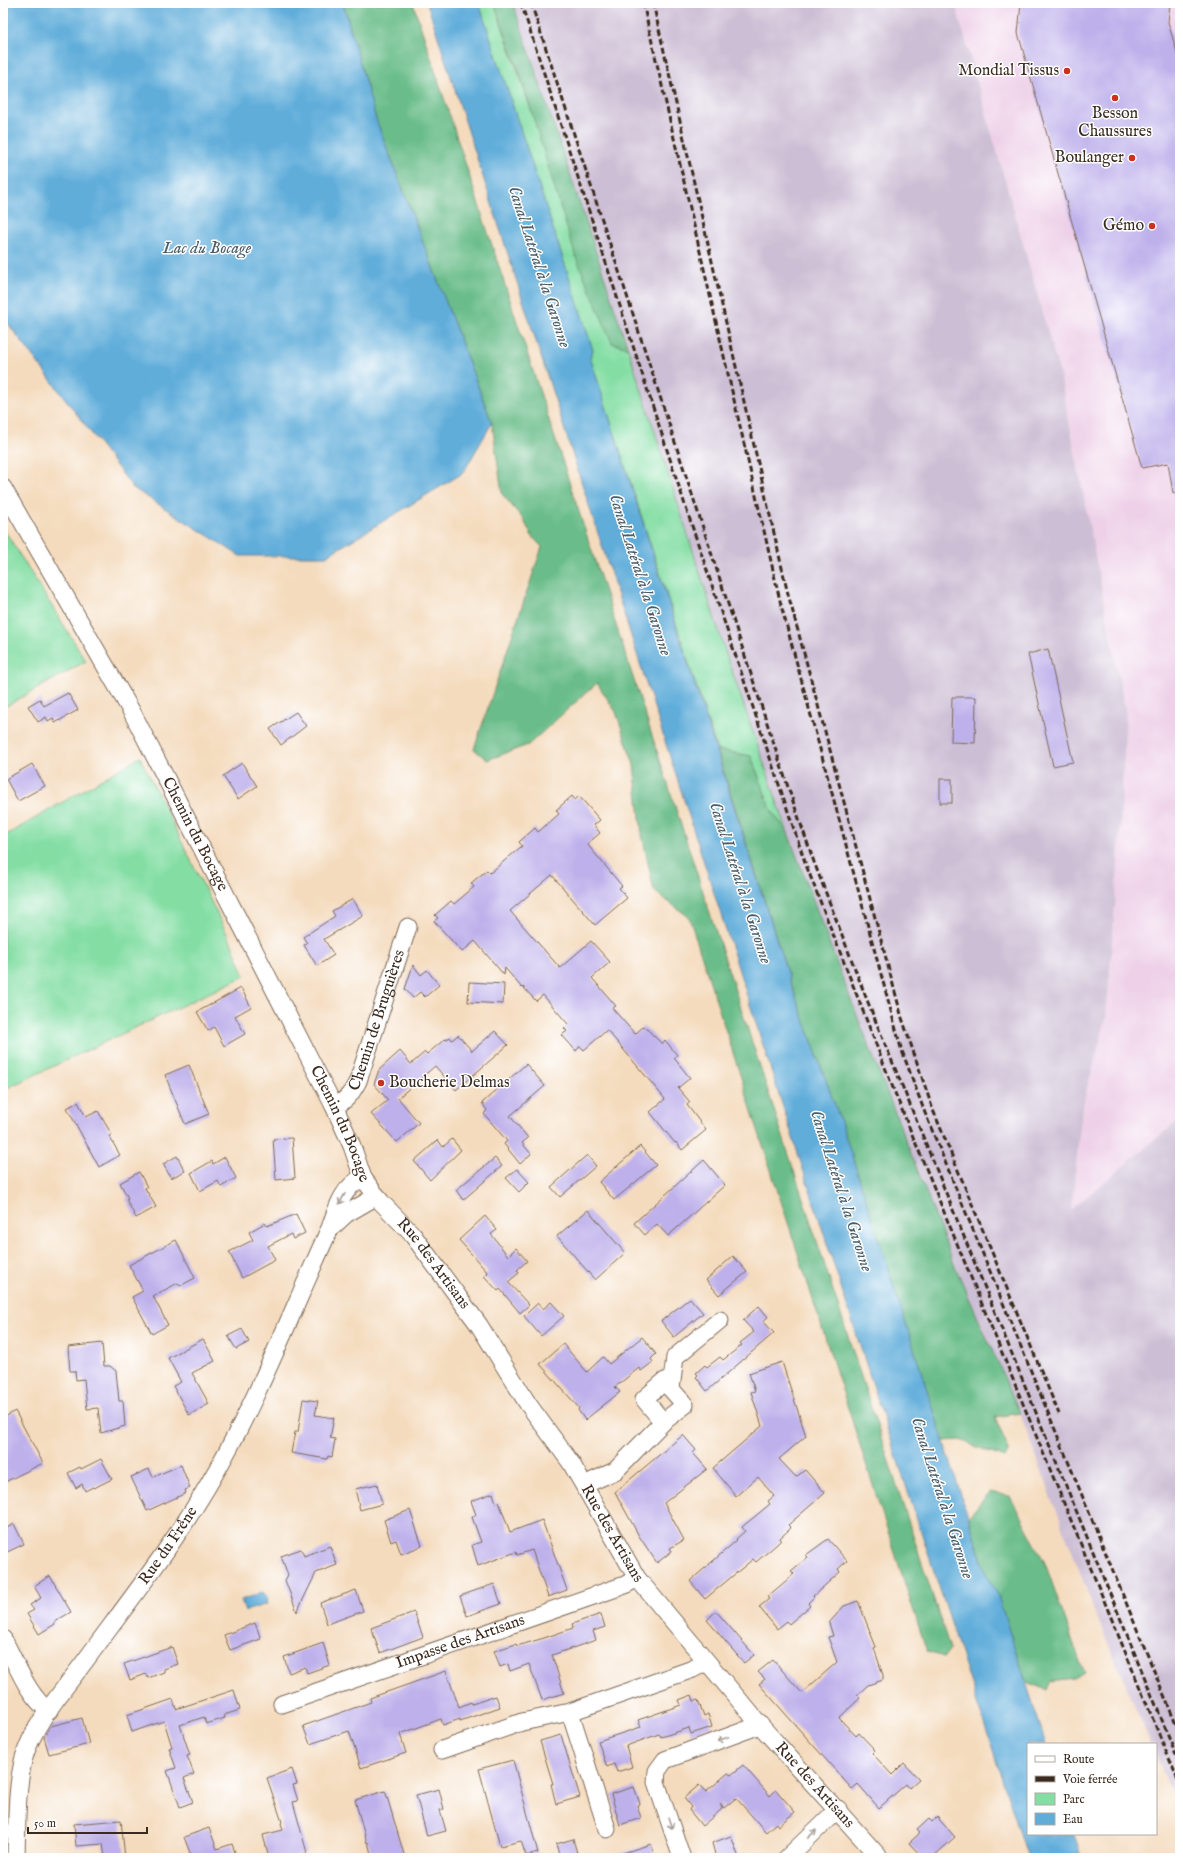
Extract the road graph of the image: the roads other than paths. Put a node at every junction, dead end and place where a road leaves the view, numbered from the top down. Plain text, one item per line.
1 (3, 488) edge
2 (408, 927) dead end
3 (334, 1106) junction
4 (370, 1187) junction
5 (330, 1228) junction
6 (720, 1320) dead end
7 (671, 1389) junction
8 (663, 1422) junction
9 (584, 1486) junction
10 (637, 1578) junction
11 (3, 1639) edge
12 (706, 1662) junction
13 (282, 1704) dead end
14 (49, 1711) junction
15 (570, 1712) junction
16 (760, 1725) junction
17 (442, 1750) dead end
18 (838, 1809) junction
19 (607, 1830) dead end
20 (16, 1858) edge
21 (682, 1858) edge
22 (787, 1858) edge
23 (880, 1858) edge

1 - 3 street, Chemin du Bocage
2 - 3 street, Chemin de Bruguières
3 - 4 street, Chemin du Bocage
4 - 5 street, Rue du Frêne
4 -> 5 street, Rue du Frêne
4 - 9 street, Rue des Artisans
5 - 14 street, Rue du Frêne
6 - 7 street
7 - 8 street
7 - 8 street
8 - 9 street
9 - 10 street, Rue des Artisans
10 - 12 street, Rue des Artisans
10 - 13 street, Impasse des Artisans
11 - 14 street
12 - 15 street
12 - 16 street, Rue des Artisans
14 - 20 street, Rue du Frêne
15 - 17 street
15 - 19 street
16 - 18 street, Rue des Artisans
16 -> 21 street
22 -> 18 street
18 - 23 street, Rue des Artisans

